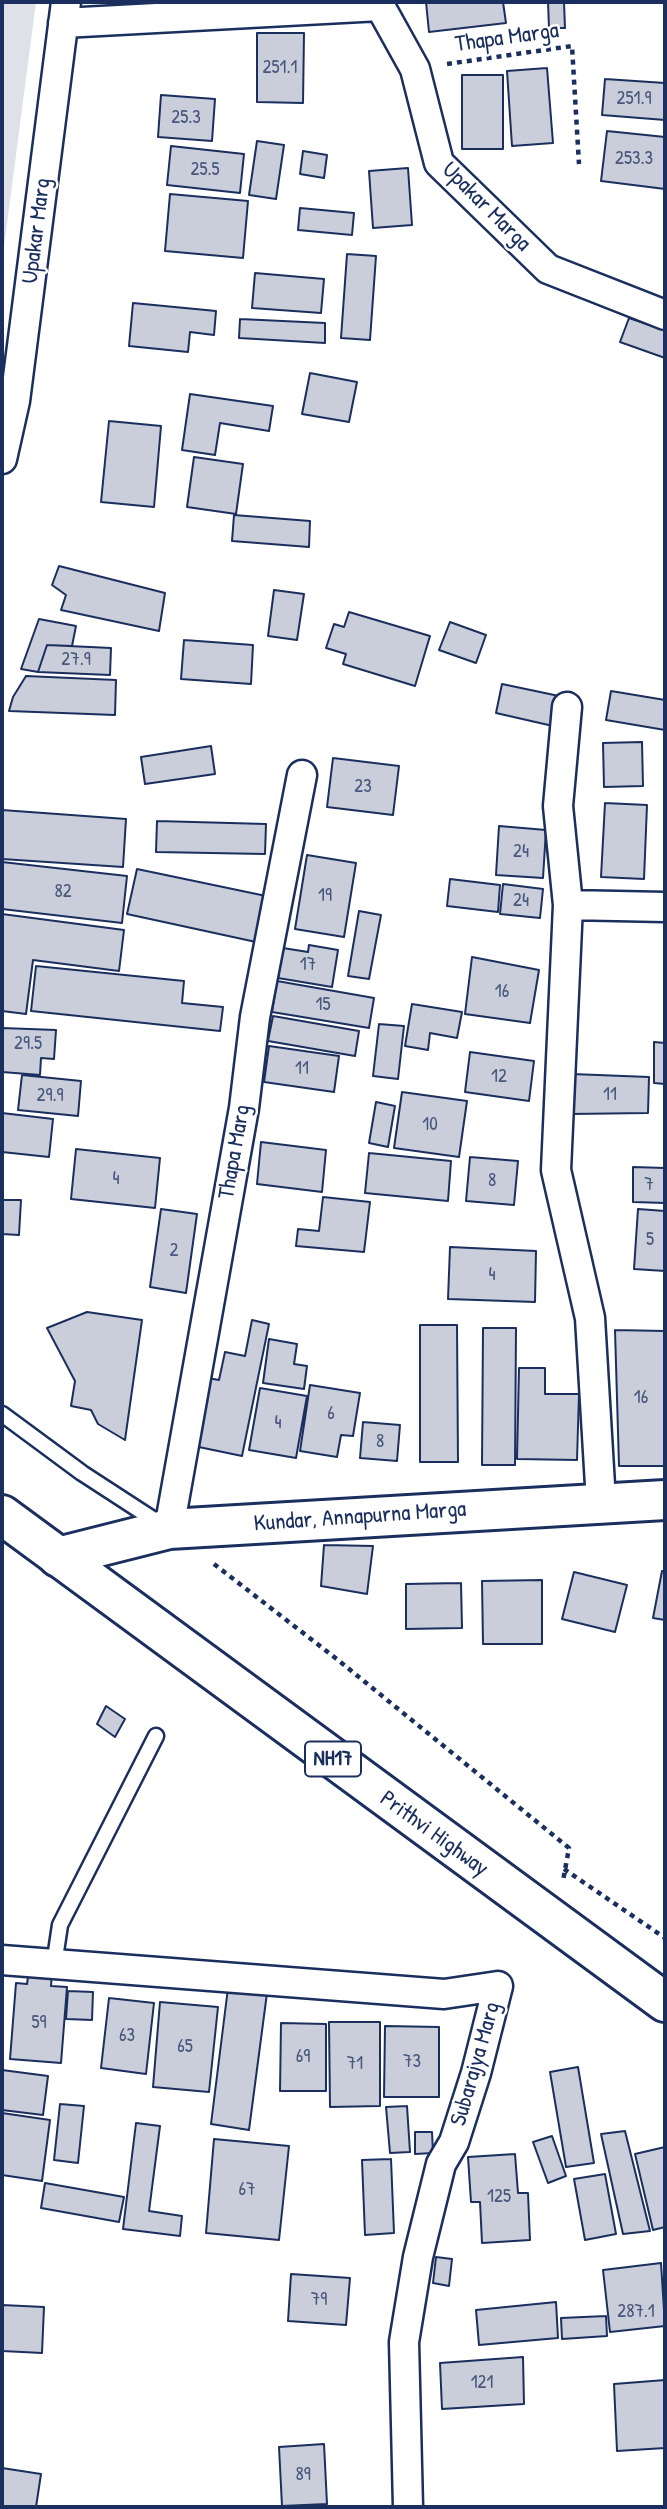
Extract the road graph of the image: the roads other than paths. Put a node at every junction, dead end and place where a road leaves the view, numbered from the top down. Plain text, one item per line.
1 (65, 13) edge
2 (665, 315) edge
3 (2, 459) edge
4 (567, 707) dead end
5 (302, 775) dead end
6 (568, 905) junction
7 (665, 907) edge
8 (2, 1414) edge
9 (665, 1500) edge
10 (601, 1502) junction
11 (2, 1515) edge
12 (169, 1529) junction
13 (58, 1557) junction
14 (156, 1736) dead end
15 (2, 1960) edge
16 (54, 1965) junction
17 (665, 2002) edge
18 (408, 2507) edge

1 - 2 street, Upakar Marga
1 - 3 street, Upakar Marg
4 - 6 street
5 - 12 street, Thapa Marg
6 - 7 street
6 - 10 street
8 - 12 lane
9 - 10 main road, Kundar, Annapurna Marga
10 - 12 main road, Kundar, Annapurna Marga
11 - 13 main road, Prithvi Highway / NH17
12 - 13 main road, Kundar, Annapurna Marga
13 - 17 main road, Prithvi Highway / NH17
14 - 16 lane
15 - 16 street, Subarajya Marg
16 - 18 street, Subarajya Marg

